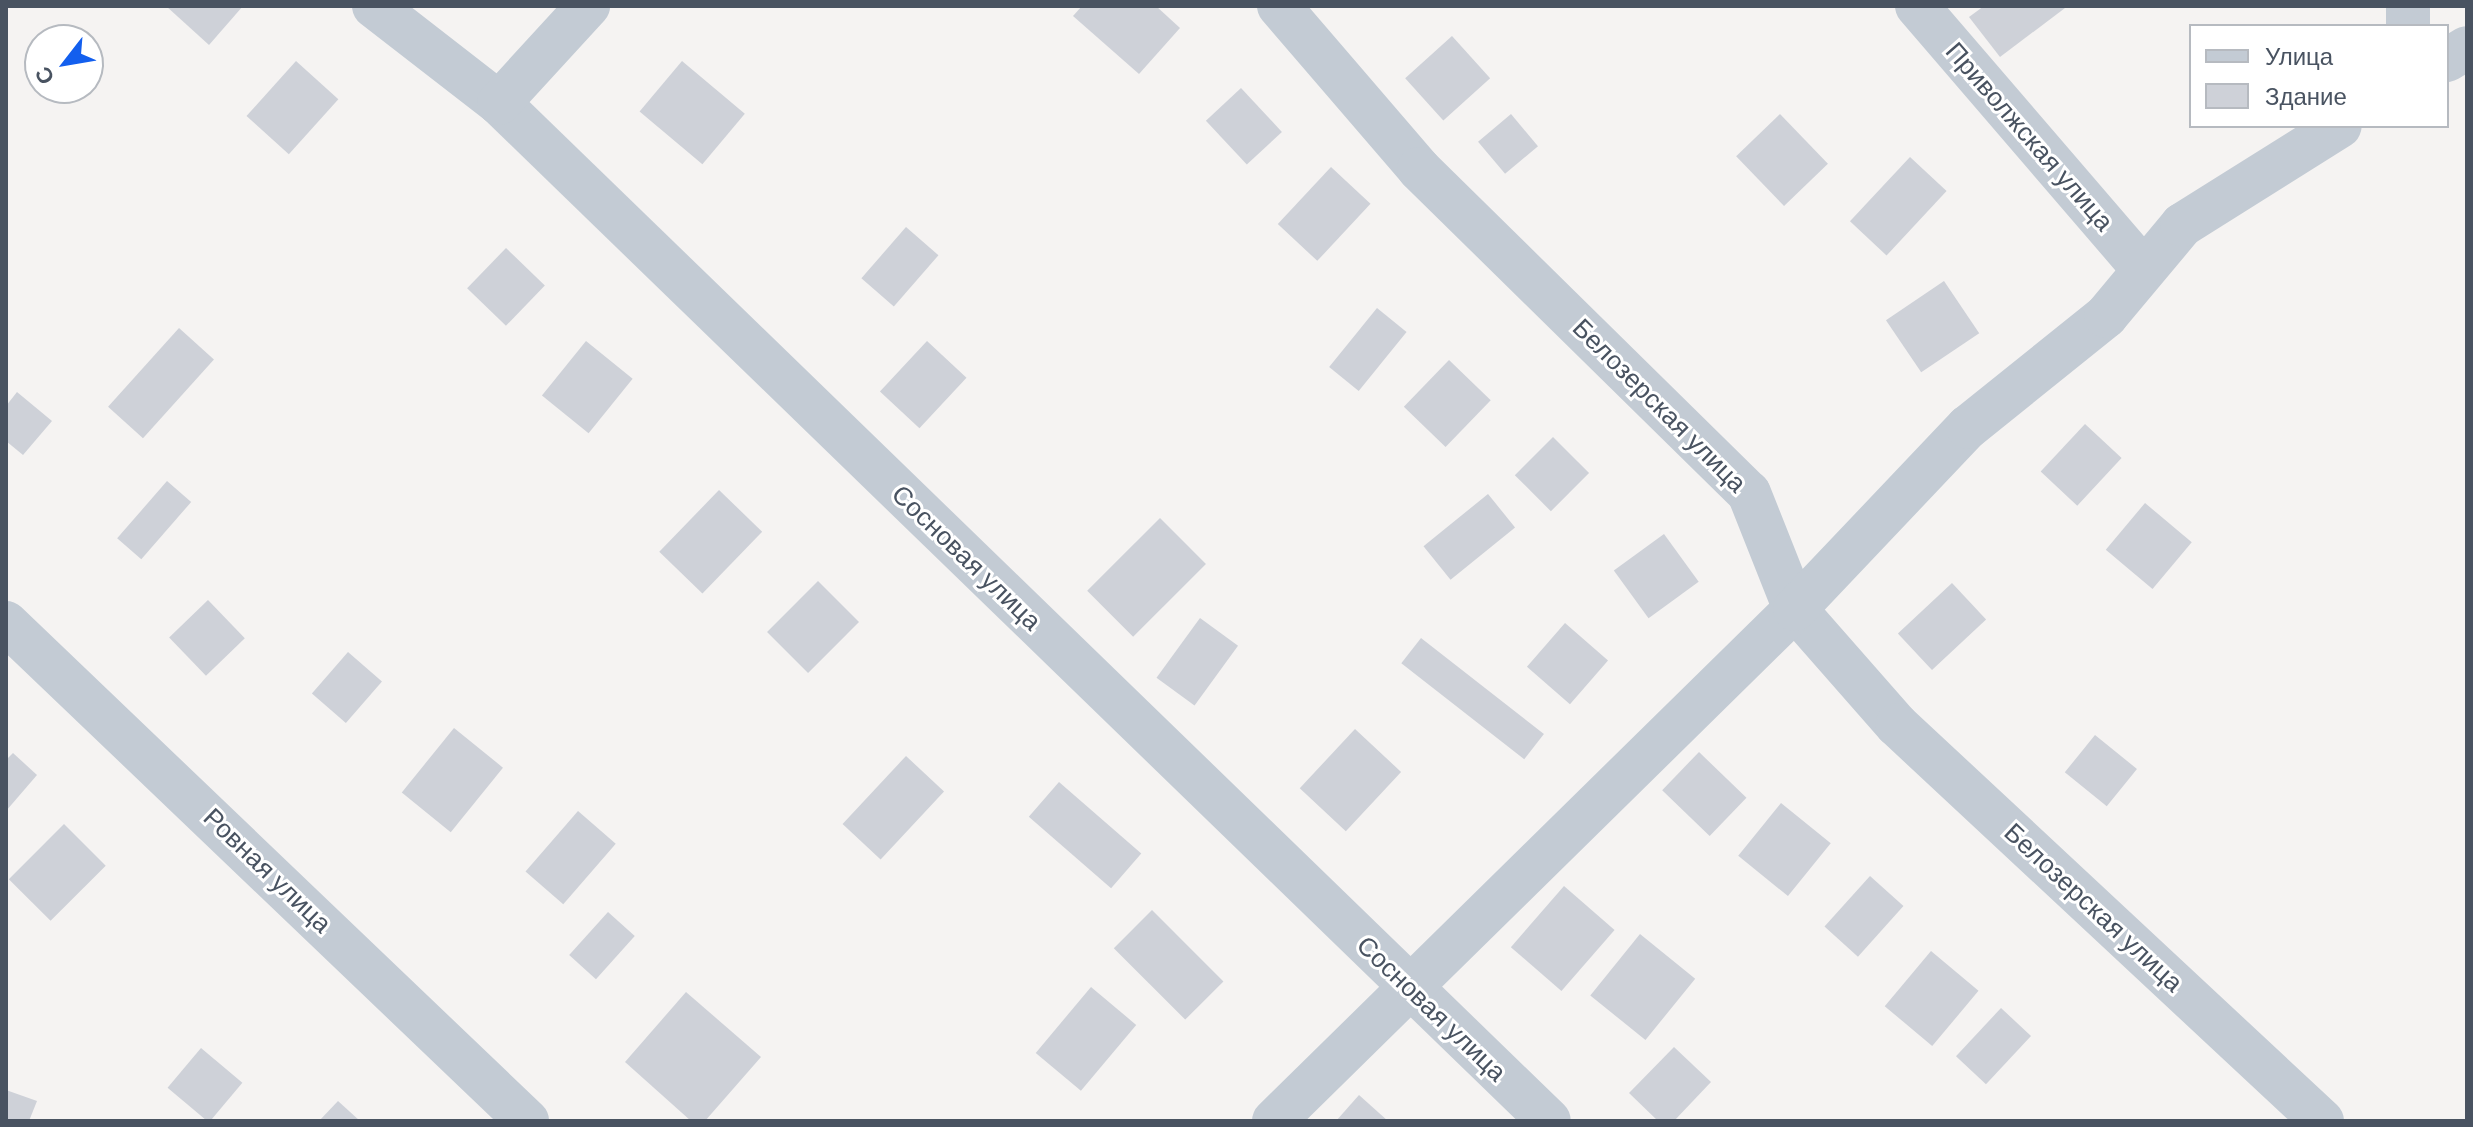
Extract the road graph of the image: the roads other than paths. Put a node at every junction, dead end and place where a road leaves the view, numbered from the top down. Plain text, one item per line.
1 (374, 6) edge
2 (588, 6) edge
3 (1279, 6) edge
4 (1917, 6) edge
5 (2467, 48) edge
6 (2449, 59) edge
7 (499, 103) junction
8 (2337, 128) edge
9 (2142, 268) junction
10 (1795, 609) junction
11 (6, 623) edge
12 (1407, 986) junction
13 (527, 1121) edge
14 (1274, 1121) edge
15 (1549, 1121) edge
16 (2322, 1121) edge

1 - 7 street, Сосновая улица
2 - 7 street
3 - 10 street, Белозерская улица
4 - 9 street, Приволжская улица
5 - 6 street
7 - 12 street, Сосновая улица
8 - 9 street
9 - 10 street
10 - 12 street
10 - 16 street, Белозерская улица
11 - 13 street, Ровная улица
12 - 14 street
12 - 15 street, Сосновая улица

